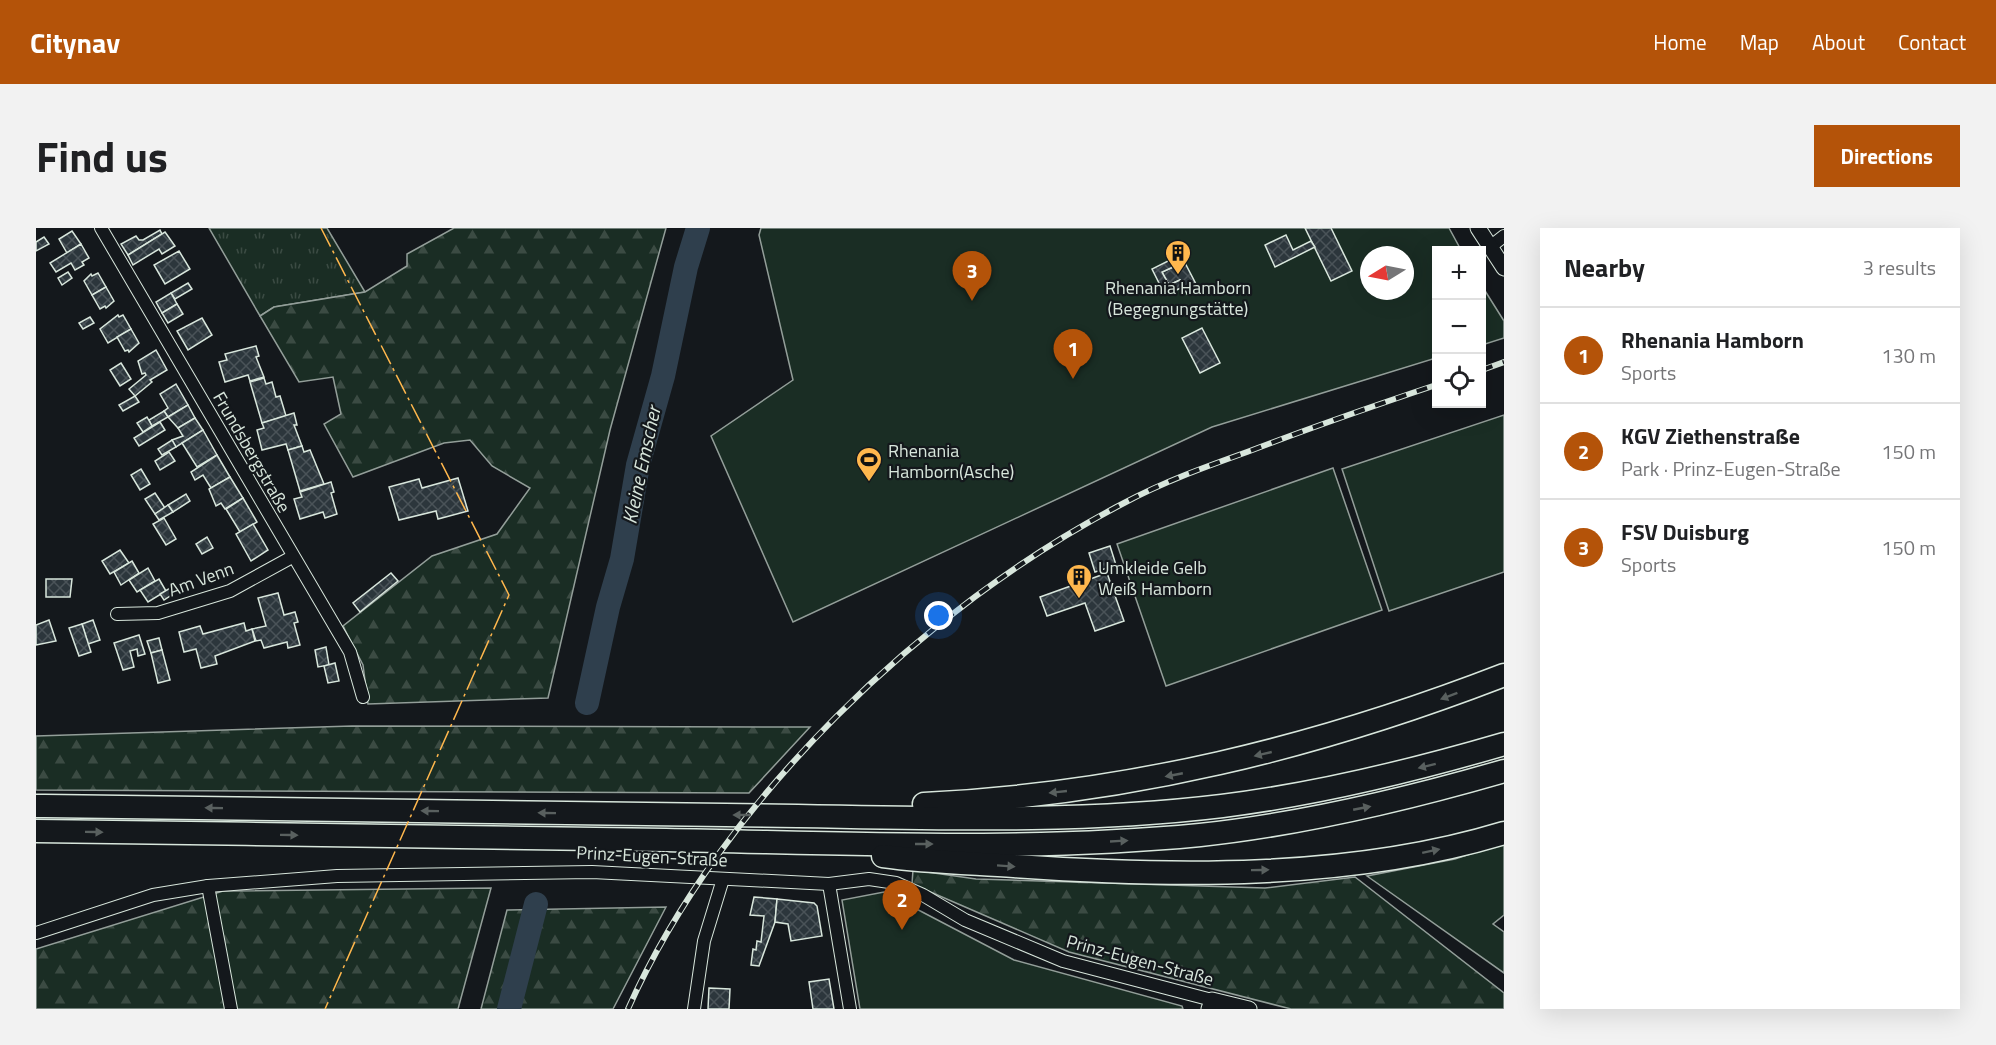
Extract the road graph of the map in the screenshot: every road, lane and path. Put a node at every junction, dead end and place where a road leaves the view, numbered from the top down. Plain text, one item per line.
1 (101, 228) edge
2 (1478, 228) edge
3 (1504, 236) edge
4 (1490, 247) junction
5 (1504, 268) edge
6 (292, 557) junction
7 (117, 614) dead end
8 (1504, 675) edge
9 (363, 698) dead end
10 (1504, 744) edge
11 (1504, 771) edge
12 (36, 806) edge
13 (800, 816) junction
14 (36, 831) edge
15 (1504, 833) edge
16 (781, 842) junction
17 (723, 879) junction
18 (829, 884) junction
19 (208, 886) junction
20 (36, 933) edge
21 (1210, 1005) edge
22 (231, 1009) edge
23 (694, 1009) edge
24 (850, 1009) edge
25 (1249, 1009) edge

1 - 6 street, Frundsbergstraße
2 - 4 street
3 - 4 street
4 - 5 street
6 - 7 street, Am Venn
6 - 9 street, Frundsbergstraße
8 -> 13 highway
10 -> 13 highway
16 -> 11 highway
13 -> 12 highway
14 -> 16 highway
16 -> 15 highway
17 - 18 street, Prinz-Eugen-Straße
17 - 19 street, Prinz-Eugen-Straße
17 - 23 street
18 - 21 street, Prinz-Eugen-Straße
18 - 24 street
19 - 20 street, Prinz-Eugen-Straße
19 - 22 street
21 - 25 street, Prinz-Eugen-Straße

